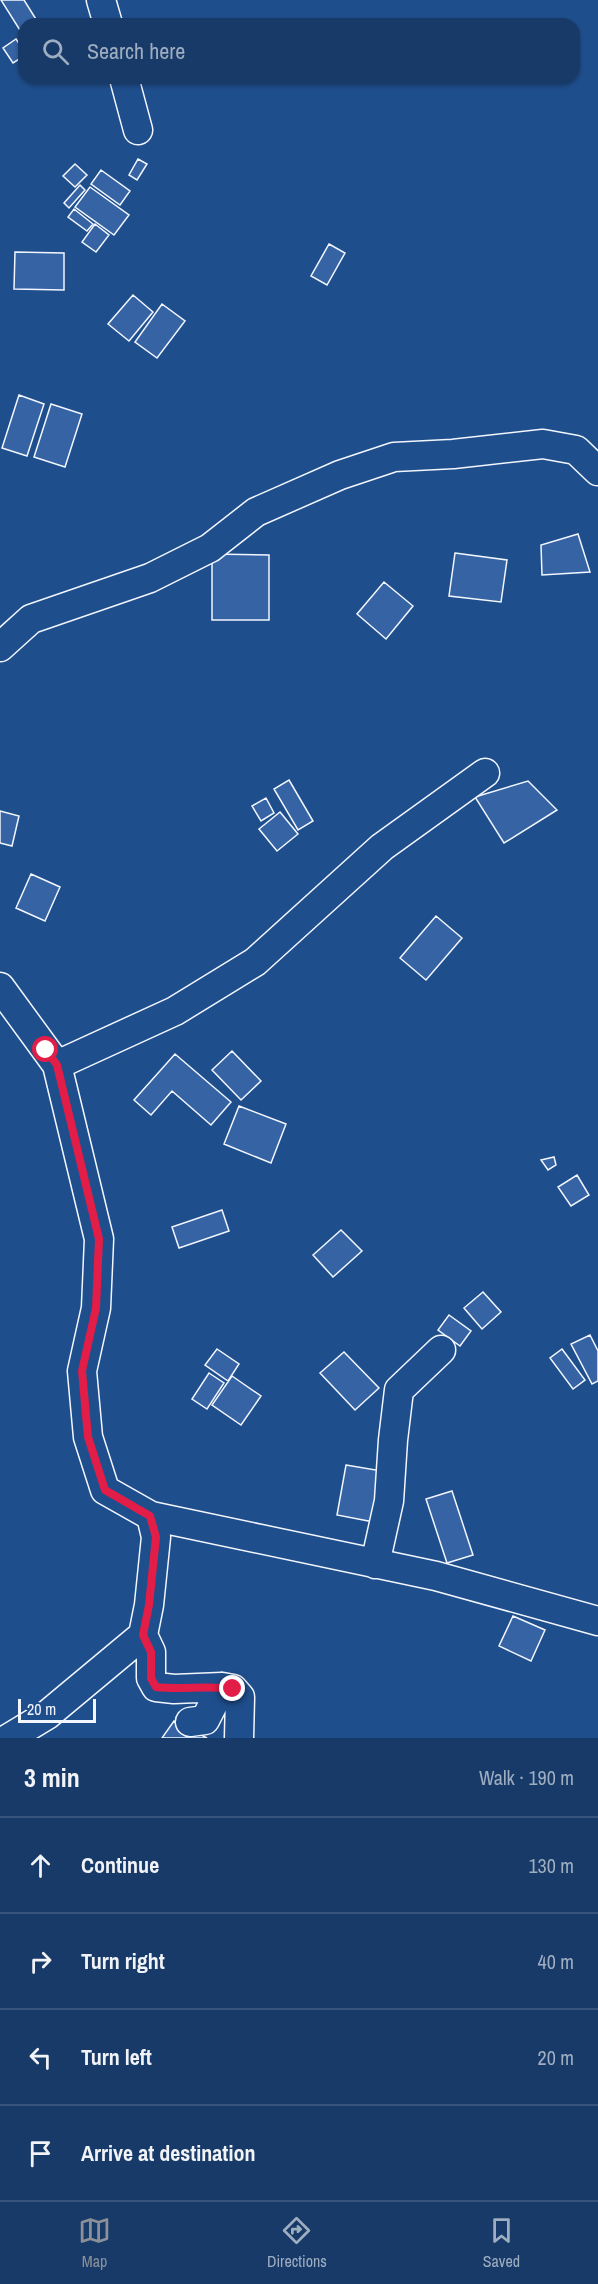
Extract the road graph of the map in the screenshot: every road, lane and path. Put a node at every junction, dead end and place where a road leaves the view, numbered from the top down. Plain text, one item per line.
1 (101, 0) edge
2 (106, 18) edge
3 (126, 84) edge
4 (138, 130) dead end
5 (598, 471) edge
6 (0, 647) edge
7 (484, 773) dead end
8 (0, 987) edge
9 (57, 1065) junction
10 (441, 1350) dead end
11 (150, 1516) junction
12 (375, 1564) junction
13 (598, 1621) edge
14 (143, 1635) junction
15 (222, 1687) junction
16 (190, 1722) dead end
17 (9, 1738) edge
18 (239, 1738) edge

1 - 2 street
3 - 4 street
5 - 6 street
7 - 9 street
8 - 9 street
9 - 11 street
10 - 12 street
11 - 12 street
11 - 14 street
12 - 13 street
14 - 15 street
14 - 17 street
15 - 16 street
15 - 18 street

